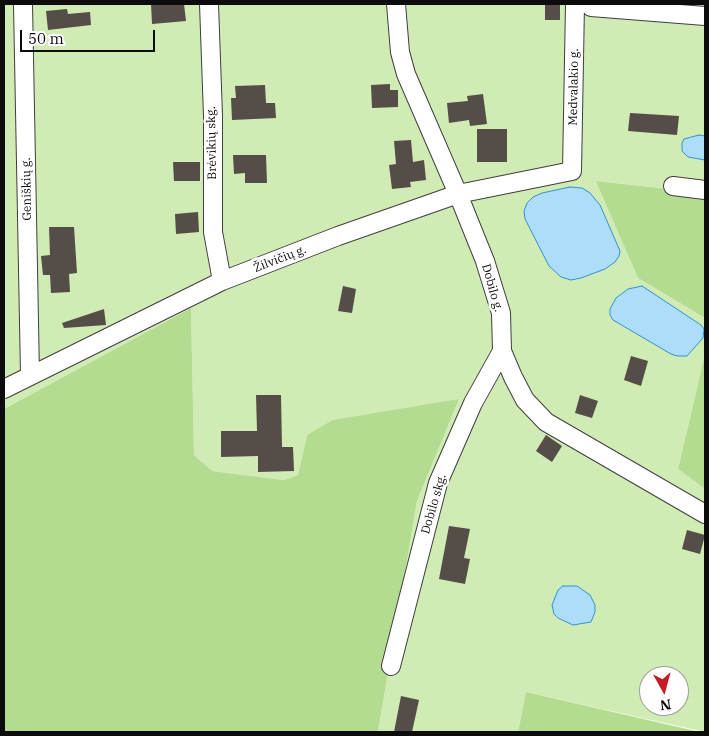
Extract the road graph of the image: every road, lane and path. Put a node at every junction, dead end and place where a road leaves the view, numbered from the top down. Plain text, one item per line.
1 (23, 4) edge
2 (209, 4) edge
3 (396, 4) edge
4 (583, 5) edge
5 (705, 16) edge
6 (572, 171) joint
7 (673, 186) dead end
8 (705, 190) edge
9 (458, 194) junction
10 (222, 281) junction
11 (502, 351) junction
12 (30, 375) junction
13 (4, 388) edge
14 (705, 514) edge
15 (391, 666) dead end

1 - 12 street, Geniškių g.
2 - 10 street, Brėvikių skg.
3 - 9 street, Dobilo g.
4 - 5 street
4 - 6 street, Medvalakio g.
6 - 9 street, Žilvičių g.
7 - 8 street
9 - 10 street, Žilvičių g.
9 - 11 street, Dobilo g.
10 - 12 street, Žilvičių g.
11 - 14 street, Dobilo g.
11 - 15 street, Dobilo skg.
12 - 13 street, Žilvičių g.

